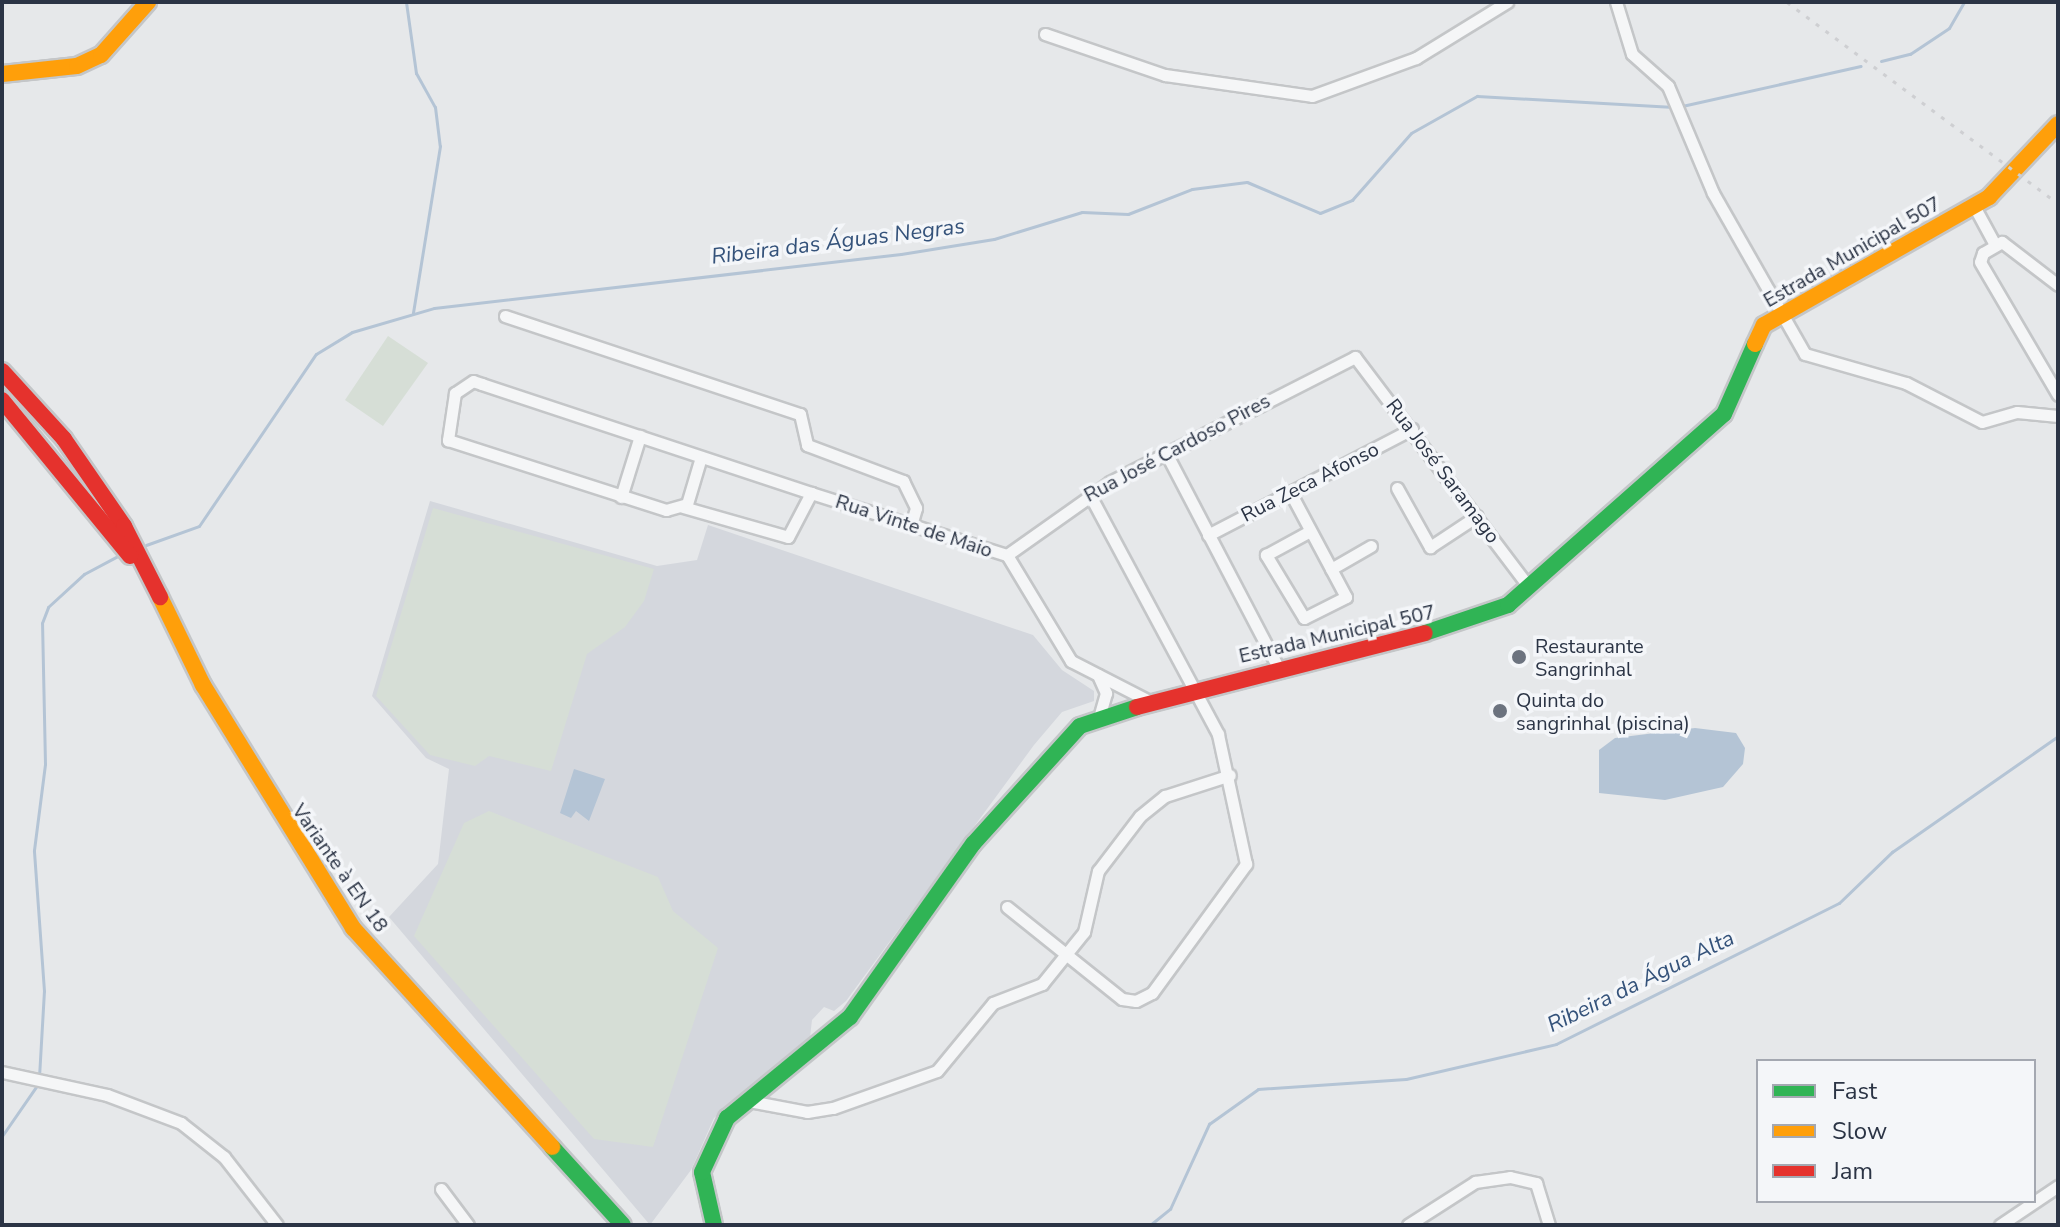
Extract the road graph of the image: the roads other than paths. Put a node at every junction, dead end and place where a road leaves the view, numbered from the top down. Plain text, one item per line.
1 (148, 2) edge
2 (1507, 2) edge
3 (1616, 2) edge
4 (1045, 34) dead end
5 (2, 74) edge
6 (2058, 124) edge
7 (1974, 206) junction
8 (1994, 243) junction
9 (2058, 285) edge
10 (505, 316) dead end
11 (1778, 316) junction
12 (1355, 357) joint
13 (2, 371) edge
14 (2058, 395) edge
15 (2, 400) edge
16 (2058, 416) edge
17 (1412, 429) junction
18 (640, 436) junction
19 (1166, 453) junction
20 (701, 457) junction
21 (1397, 488) dead end
22 (1290, 492) junction
23 (811, 493) junction
24 (1090, 495) junction
25 (621, 497) junction
26 (683, 507) junction
27 (1477, 516) junction
28 (911, 525) junction
29 (1310, 531) junction
30 (1208, 535) junction
31 (1371, 546) dead end
32 (1007, 555) junction
33 (140, 569) junction
34 (1331, 569) junction
35 (1529, 587) junction
36 (1279, 669) junction
37 (1098, 675) junction
38 (1194, 688) junction
39 (1149, 701) junction
40 (1100, 714) junction
41 (1230, 775) junction
42 (1007, 907) dead end
43 (1066, 954) junction
44 (2, 1072) edge
45 (749, 1101) junction
46 (2058, 1186) edge
47 (441, 1189) dead end
48 (2036, 1201) edge
49 (2033, 1203) edge
50 (277, 1225) edge
51 (468, 1225) edge
52 (623, 1225) edge
53 (714, 1225) edge
54 (1408, 1225) edge
55 (1549, 1225) edge
56 (2000, 1225) edge

1 - 5 street
2 - 4 street
3 - 11 street
6 - 7 street, Estrada Municipal 507
7 - 8 street
7 - 11 street, Estrada Municipal 507
8 - 9 street
8 - 14 street
10 - 28 street
11 - 16 street
11 - 35 street, Estrada Municipal 507
12 - 17 street, Rua José Saramago
12 - 19 street, Rua José Cardoso Pires
13 - 33 street, Variante à EN 18
15 - 33 street, Variante à EN 18
17 - 22 street, Rua Zeca Afonso
17 - 27 street, Rua José Saramago
18 - 20 street, Rua Vinte de Maio
18 - 25 street
18 - 25 street, Rua Vinte de Maio
19 - 24 street, Rua José Cardoso Pires
19 - 30 street
20 - 23 street, Rua Vinte de Maio
20 - 26 street
21 - 27 street
22 - 29 street
22 - 30 street, Rua Zeca Afonso
23 - 26 street
23 - 28 street, Rua Vinte de Maio
24 - 32 street, Rua José Cardoso Pires
24 - 38 street
25 - 26 street
27 - 35 street, Rua José Saramago
28 - 32 street, Rua Vinte de Maio
29 - 34 street
29 - 34 street
30 - 36 street
31 - 34 street
32 - 37 street, Rua Vinte de Maio
33 - 52 street, Variante à EN 18
35 - 36 street, Estrada Municipal 507
36 - 38 street, Estrada Municipal 507
37 - 39 street, Rua Vinte de Maio
37 - 40 street
38 - 39 street, Estrada Municipal 507
38 - 41 street
39 - 40 street, Estrada Municipal 507
40 - 45 street, Estrada Municipal 507
41 - 43 street
41 - 43 street
42 - 43 street
43 - 45 street
44 - 50 street
45 - 53 street, Estrada Municipal 507
46 - 48 street
47 - 51 street
49 - 56 street
54 - 55 street

